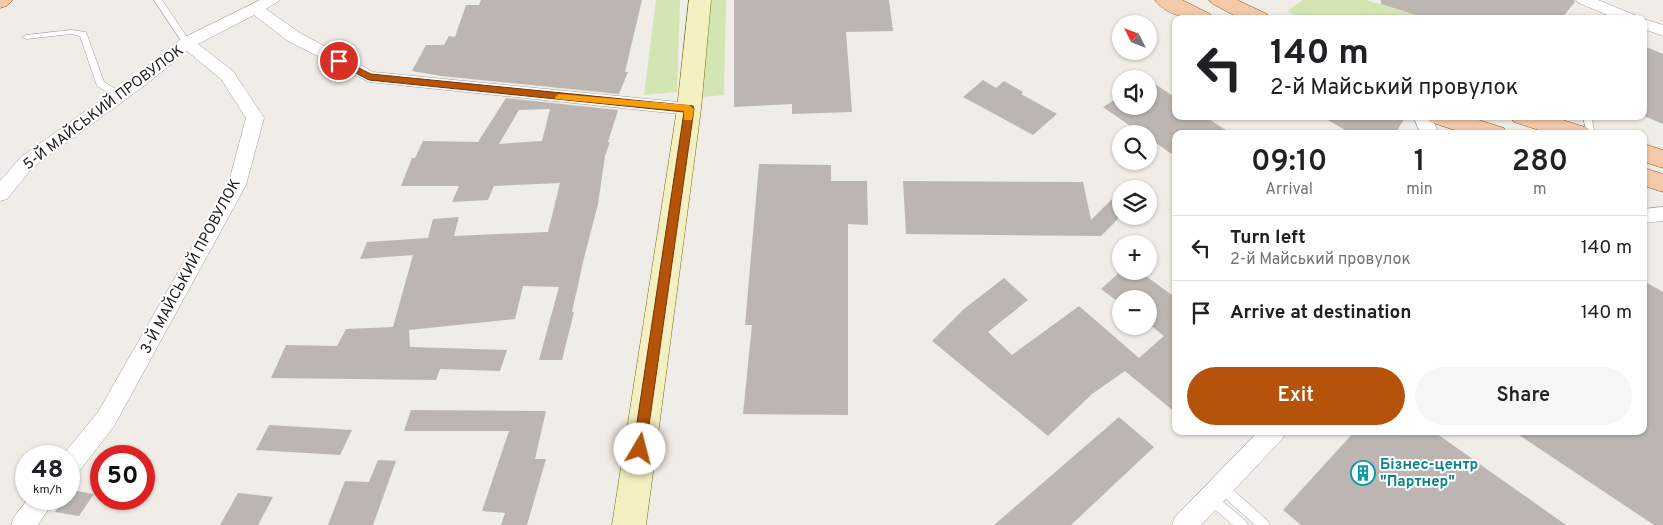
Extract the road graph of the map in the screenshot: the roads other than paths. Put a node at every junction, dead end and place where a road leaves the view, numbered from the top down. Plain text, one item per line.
1 (158, 0) edge
2 (272, 0) edge
3 (700, 0) edge
4 (1166, 0) edge
5 (1220, 0) edge
6 (1584, 0) edge
7 (255, 9) junction
8 (1194, 15) edge
9 (1251, 15) edge
10 (1620, 15) edge
11 (1647, 25) edge
12 (1663, 31) edge
13 (26, 37) dead end
14 (187, 43) junction
15 (120, 95) junction
16 (689, 109) junction
17 (1451, 120) edge
18 (1535, 120) edge
19 (1482, 130) edge
20 (1566, 130) edge
21 (1647, 154) edge
22 (1663, 159) edge
23 (1647, 178) edge
24 (1663, 183) edge
25 (1, 192) edge
26 (1663, 214) edge
27 (1647, 216) edge
28 (1271, 435) edge
29 (80, 452) edge
30 (1216, 493) junction
31 (34, 510) edge
32 (22, 525) edge
33 (629, 525) edge
34 (1184, 525) edge
35 (1242, 525) edge
36 (1264, 525) edge

1 - 14 lane
2 - 7 street, 5-Й МАЙСЬКИЙ ПРОВУЛОК
3 - 16 main road
4 - 8 main road
5 - 9 main road
6 - 10 street
7 - 14 street, 5-Й МАЙСЬКИЙ ПРОВУЛОК
7 - 16 street
11 - 12 street
13 - 15 lane
14 - 15 street, 5-Й МАЙСЬКИЙ ПРОВУЛОК
14 - 29 street, 3-Й МАЙСЬКИЙ ПРОВУЛОК
15 - 25 street, 5-Й МАЙСЬКИЙ ПРОВУЛОК
16 - 33 main road
17 - 19 main road
18 - 20 main road
21 - 22 main road
23 - 24 main road
26 - 27 street
28 - 30 street
30 - 34 street
30 - 35 lane
30 - 36 lane
31 - 32 street

